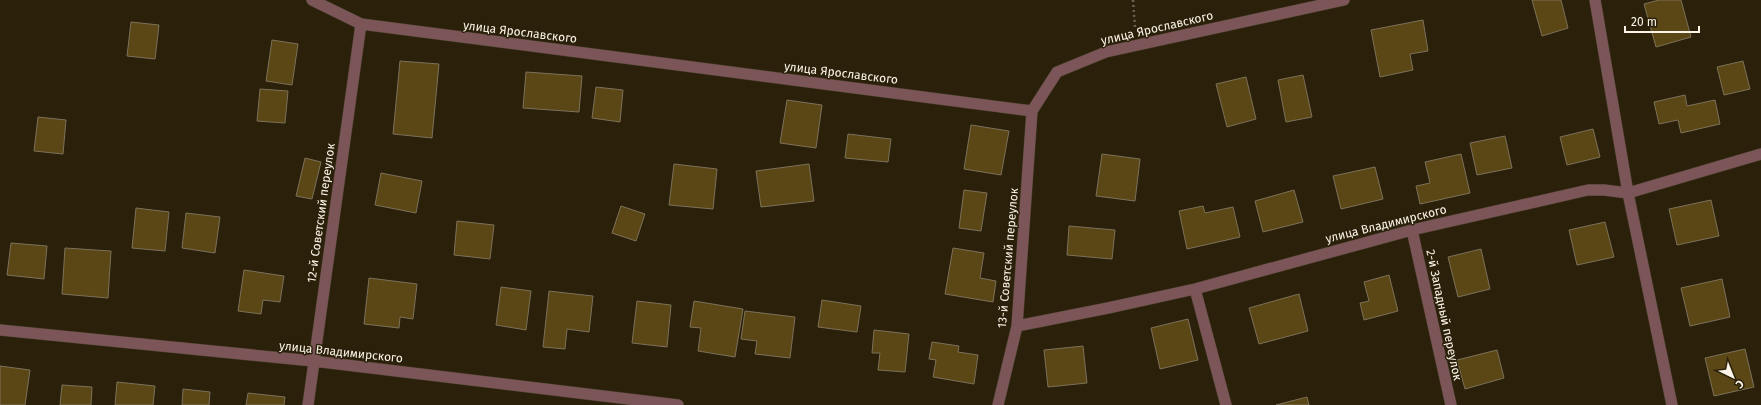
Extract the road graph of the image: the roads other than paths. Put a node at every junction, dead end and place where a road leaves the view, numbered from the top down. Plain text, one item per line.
1 (312, 0) edge
2 (1344, 0) edge
3 (1595, 0) edge
4 (362, 24) junction
5 (1032, 111) junction
6 (1761, 154) edge
7 (1628, 193) junction
8 (1412, 230) junction
9 (1195, 289) junction
10 (1017, 326) junction
11 (0, 330) edge
12 (313, 361) junction
13 (308, 405) edge
14 (678, 405) edge
15 (998, 405) edge
16 (1226, 405) edge
17 (1451, 405) edge
18 (1672, 405) edge

1 - 4 street, улица Ярославского
2 - 5 street, улица Ярославского
3 - 7 street
4 - 5 street, улица Ярославского
4 - 12 street, 12-й Советский переулок
5 - 10 street, 13-й Советский переулок
6 - 7 street, улица Владимирского
7 - 8 street, улица Владимирского
7 - 18 street
8 - 9 street, улица Владимирского
8 - 17 street, 2-й Западный переулок
9 - 10 street, улица Владимирского
9 - 16 street
10 - 15 street, 13-й Советский переулок
11 - 12 street, улица Владимирского
12 - 13 street, 12-й Советский переулок
12 - 14 street, улица Владимирского

